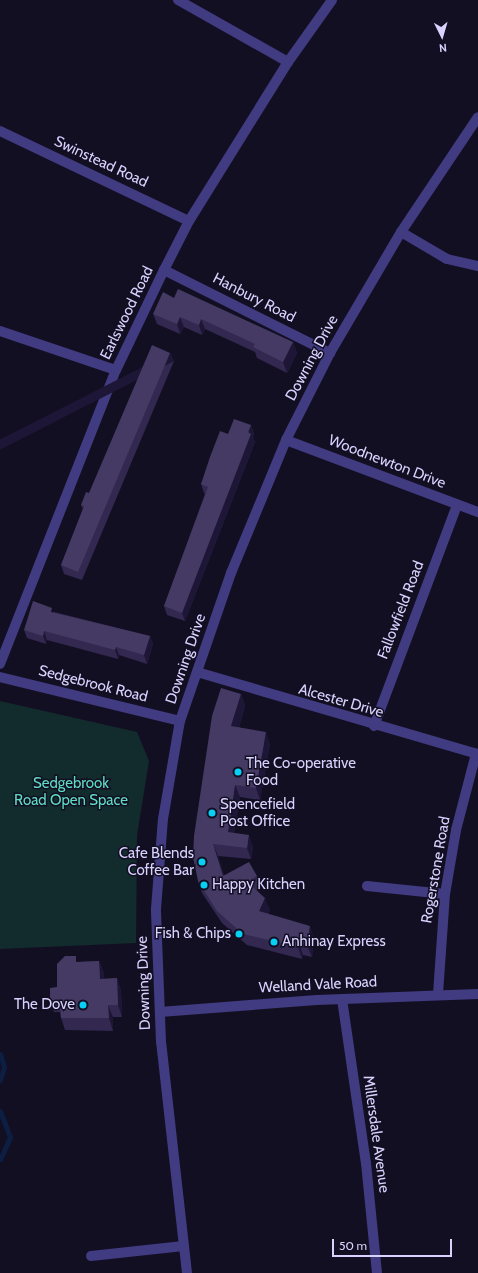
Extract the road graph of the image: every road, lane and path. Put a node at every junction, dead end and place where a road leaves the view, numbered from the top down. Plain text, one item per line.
1 (178, 0) edge
2 (332, 0) edge
3 (288, 62) junction
4 (478, 116) edge
5 (0, 131) edge
6 (189, 220) junction
7 (401, 232) junction
8 (478, 266) edge
9 (164, 270) junction
10 (0, 331) edge
11 (330, 353) junction
12 (116, 370) junction
13 (286, 440) junction
14 (457, 504) junction
15 (478, 512) edge
16 (0, 664) edge
17 (197, 672) junction
18 (0, 677) edge
19 (180, 721) junction
20 (374, 726) junction
21 (477, 754) edge
22 (367, 886) dead end
23 (445, 894) junction
24 (438, 994) junction
25 (478, 994) edge
26 (342, 999) junction
27 (160, 1012) junction
28 (183, 1246) junction
29 (91, 1256) dead end
30 (187, 1273) edge
31 (377, 1273) edge

1 - 3 street
2 - 3 street, Earlswood Road
3 - 6 street, Earlswood Road
4 - 7 street, Downing Drive
5 - 6 street, Swinstead Road
6 - 9 street, Earlswood Road
7 - 8 street
7 - 11 street, Downing Drive
9 - 11 street, Hanbury Road
9 - 12 street, Earlswood Road
10 - 12 street
11 - 13 street, Downing Drive
12 - 16 street, Earlswood Road
13 - 14 street, Woodnewton Drive
13 - 17 street, Downing Drive
14 - 15 street, Woodnewton Drive
14 - 20 street, Fallowfield Road
17 - 19 street, Downing Drive
17 - 20 street, Alcester Drive
18 - 19 street, Sedgebrook Road
19 - 27 street, Downing Drive
20 - 21 street, Alcester Drive
21 - 23 street, Rogerstone Road
22 - 23 street
23 - 24 street, Rogerstone Road
24 - 25 street, Welland Vale Road
24 - 26 street, Welland Vale Road
26 - 27 street, Welland Vale Road
26 - 31 street, Millersdale Avenue
27 - 28 street, Downing Drive
28 - 29 street
28 - 30 street, Downing Drive

